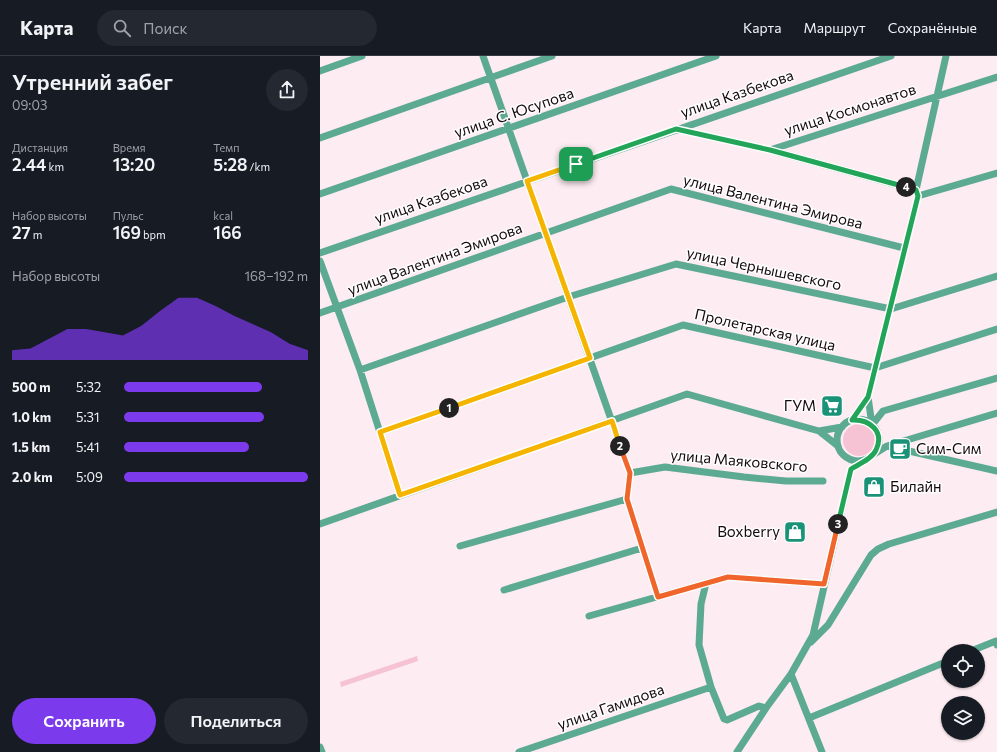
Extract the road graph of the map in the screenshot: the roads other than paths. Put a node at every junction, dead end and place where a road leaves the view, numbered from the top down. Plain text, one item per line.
1 (362, 56) edge
2 (483, 56) edge
3 (552, 56) edge
4 (716, 56) edge
5 (891, 56) edge
6 (946, 56) edge
7 (320, 71) edge
8 (997, 77) edge
9 (490, 78) junction
10 (937, 95) junction
11 (508, 129) junction
12 (676, 129) junction
13 (320, 138) edge
14 (770, 150) junction
15 (997, 173) edge
16 (527, 181) junction
17 (917, 193) junction
18 (320, 194) edge
19 (546, 233) junction
20 (904, 248) junction
21 (320, 252) edge
22 (320, 261) edge
23 (997, 276) edge
24 (568, 297) junction
25 (337, 307) junction
26 (891, 309) junction
27 (320, 313) edge
28 (997, 329) edge
29 (590, 358) junction
30 (874, 368) junction
31 (360, 370) junction
32 (997, 378) edge
33 (868, 397) junction
34 (997, 413) edge
35 (852, 420) junction
36 (612, 421) junction
37 (872, 425) junction
38 (842, 427) junction
39 (818, 431) junction
40 (380, 432) junction
41 (878, 436) junction
42 (838, 446) junction
43 (887, 446) junction
44 (845, 457) junction
45 (869, 458) junction
46 (851, 469) junction
47 (997, 471) edge
48 (630, 473) junction
49 (823, 481) dead end
50 (400, 495) junction
51 (627, 499) junction
52 (997, 512) edge
53 (320, 524) edge
54 (460, 546) dead end
55 (642, 548) junction
56 (706, 583) junction
57 (824, 584) junction
58 (504, 590) dead end
59 (658, 597) junction
60 (589, 616) dead end
61 (808, 645) junction
62 (985, 645) edge
63 (997, 645) edge
64 (941, 663) edge
65 (791, 674) junction
66 (711, 687) junction
67 (766, 708) junction
68 (809, 718) junction
69 (320, 747) edge
70 (738, 751) edge
71 (322, 752) edge
72 (519, 752) edge
73 (730, 752) edge
74 (822, 752) edge

1 - 7 street
2 - 9 street
3 - 9 street
4 - 11 street, улица С. Юсупова
5 - 12 street, улица Казбекова
6 - 10 street
8 - 10 street, улица Космонавтов
9 - 11 street
9 - 13 street
10 - 14 street, улица Космонавтов
10 - 17 street
11 - 16 street
11 - 18 street, улица С. Юсупова
12 - 14 street
12 - 16 street, улица Казбекова
14 - 17 street
15 - 17 street
16 - 19 street
16 - 21 street, улица Казбекова
17 - 20 street
19 - 20 street, улица Валентина Эмирова
19 - 24 street
19 - 25 street, улица Валентина Эмирова
20 - 26 street
22 - 25 street
23 - 26 street
24 - 26 street, улица Чернышевского
24 - 29 street
24 - 31 street, улица Чернышевского
25 - 27 street, улица Валентина Эмирова
25 - 31 street
26 - 30 street
28 - 30 street
29 - 30 street, Пролетарская улица
29 - 36 street
29 - 40 street, Пролетарская улица
30 - 33 street
31 - 40 street
32 - 37 street
33 - 35 street
33 - 37 street
34 - 43 street
35 - 37 street
35 - 38 street
36 - 39 street
36 - 48 street
36 - 50 street
37 - 41 street
38 - 39 street
38 - 42 street
39 - 42 street
40 - 50 street
41 - 43 street
41 - 45 street
42 - 44 street
43 - 45 street
43 - 47 street
44 - 45 street
44 - 46 street
45 - 46 street
46 - 57 street
48 - 49 street, улица Маяковского
48 - 51 street
50 - 53 street
51 - 54 street
51 - 55 street
52 - 61 street
55 - 58 street
55 - 59 street
56 - 57 street
56 - 59 street
56 - 66 street
57 - 61 street
59 - 60 street
61 - 65 street
62 - 63 street
64 - 68 street
65 - 67 street
65 - 68 street
66 - 67 street
66 - 72 street, улица Гамидова
67 - 70 street
68 - 74 street
69 - 71 street
70 - 73 street

